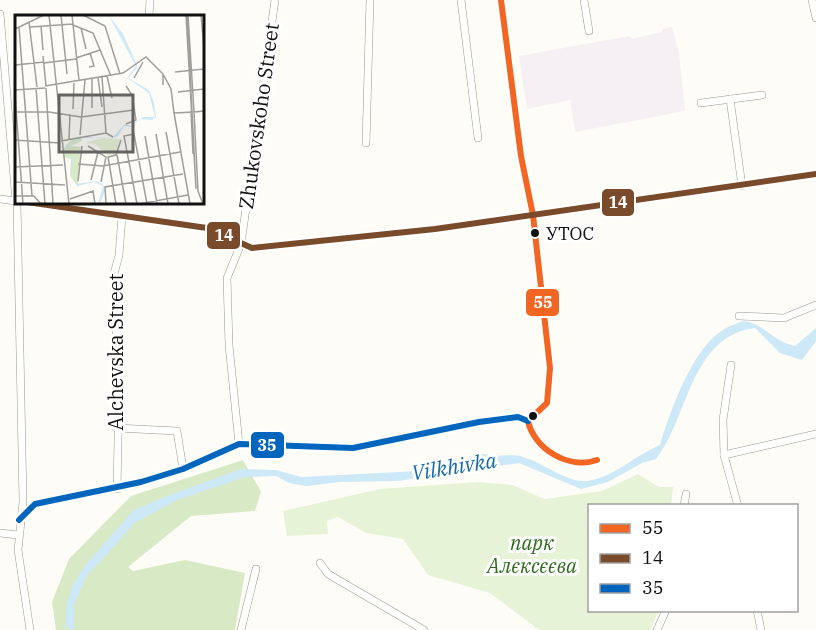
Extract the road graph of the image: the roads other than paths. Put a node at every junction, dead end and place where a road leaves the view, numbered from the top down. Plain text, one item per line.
1 (150, 0) edge
2 (275, 0) edge
3 (370, 0) edge
4 (461, 0) edge
5 (501, 0) edge
6 (584, 0) edge
7 (812, 0) edge
8 (0, 14) edge
9 (149, 15) edge
10 (816, 18) edge
11 (590, 31) dead end
12 (762, 95) dead end
13 (730, 99) junction
14 (701, 103) dead end
15 (478, 138) dead end
16 (366, 143) dead end
17 (816, 174) edge
18 (742, 186) junction
19 (15, 189) edge
20 (0, 199) edge
21 (15, 201) edge
22 (16, 204) edge
23 (41, 204) edge
24 (533, 215) junction
25 (122, 216) junction
26 (241, 244) junction
27 (816, 305) edge
28 (739, 316) dead end
29 (731, 365) dead end
30 (528, 421) junction
31 (116, 428) junction
32 (816, 434) edge
33 (239, 444) junction
34 (724, 455) junction
35 (597, 460) dead end
36 (183, 469) junction
37 (117, 489) junction
38 (686, 494) dead end
39 (684, 504) edge
40 (738, 504) edge
41 (19, 520) junction
42 (0, 533) edge
43 (18, 535) junction
44 (320, 563) dead end
45 (256, 569) dead end
46 (665, 612) edge
47 (757, 612) edge
48 (30, 630) edge
49 (241, 630) edge
50 (424, 630) edge
51 (657, 630) edge
52 (760, 630) edge

1 - 9 street
2 - 26 street, Zhukovskoho Street
3 - 16 street
4 - 15 street
5 - 24 street
6 - 11 street
7 - 10 street
8 - 19 street
12 - 13 street
13 - 14 street
13 - 18 street
17 - 18 street
18 - 24 street
20 - 21 street
22 - 41 street
23 - 25 street
24 - 26 street
24 - 30 street
25 - 26 street
25 - 31 street, Alchevska Street
26 - 33 street, Zhukovskoho Street
27 - 28 street
29 - 34 street
30 - 33 street
30 - 35 street
31 - 36 street
31 - 37 street, Alchevska Street
32 - 34 street
33 - 36 street
34 - 40 street
36 - 37 street
37 - 41 street
38 - 39 street
41 - 43 street
42 - 43 street
43 - 48 street
44 - 50 street
45 - 49 street
46 - 51 street
47 - 52 street

